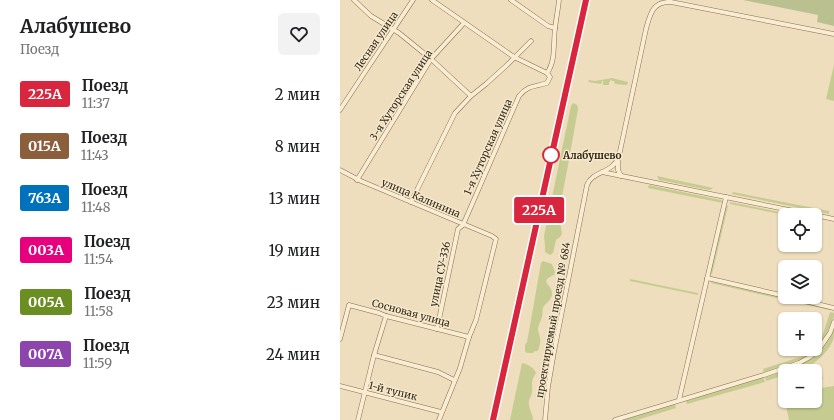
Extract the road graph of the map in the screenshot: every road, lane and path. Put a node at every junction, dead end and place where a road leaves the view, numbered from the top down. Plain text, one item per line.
1 (354, 0) edge
2 (413, 0) edge
3 (432, 0) edge
4 (511, 0) edge
5 (559, 0) edge
6 (464, 23) junction
7 (555, 28) junction
8 (394, 29) junction
9 (834, 34) edge
10 (531, 41) dead end
11 (514, 57) junction
12 (431, 59) junction
13 (547, 73) junction
14 (471, 96) junction
15 (340, 110) edge
16 (619, 156) junction
17 (340, 170) edge
18 (602, 172) junction
19 (621, 176) junction
20 (357, 180) junction
21 (726, 197) junction
22 (411, 202) junction
23 (780, 208) edge
24 (822, 216) edge
25 (834, 219) edge
26 (463, 224) junction
27 (707, 278) junction
28 (778, 295) edge
29 (817, 304) edge
30 (834, 308) edge
31 (386, 316) junction
32 (834, 322) edge
33 (437, 329) junction
34 (469, 337) junction
35 (340, 339) edge
36 (374, 355) junction
37 (454, 380) junction
38 (340, 386) edge
39 (364, 392) junction
40 (679, 400) junction
41 (441, 412) junction
42 (358, 420) edge
43 (439, 420) edge
44 (545, 420) edge
45 (615, 420) edge

1 - 8 street
2 - 8 street, Лесная улица
3 - 6 street
4 - 7 street
5 - 7 street, 1-я Хуторская улица
6 - 11 street
6 - 12 street, 3-я Хуторская улица
7 - 13 street, 1-я Хуторская улица
8 - 12 street
8 - 15 street, Лесная улица
9 - 16 street
10 - 11 street
11 - 13 street
11 - 14 street
12 - 14 street
12 - 20 street, 3-я Хуторская улица
13 - 26 street, 1-я Хуторская улица
14 - 22 street
16 - 18 street, проектируемый проезд № 684
16 - 19 street
17 - 20 street, улица Калинина
18 - 19 street
18 - 44 street, проектируемый проезд № 684
19 - 21 street
20 - 22 street, улица Калинина
21 - 23 street
21 - 27 street
22 - 26 street, улица Калинина
24 - 25 street
26 - 33 street, улица СУ-336
26 - 34 street, улица Калинина
27 - 28 street
27 - 40 street
29 - 30 street
31 - 33 street, Сосновая улица
31 - 35 street, Сосновая улица
31 - 36 street
32 - 40 street
33 - 34 street, Сосновая улица
34 - 37 street
36 - 37 street
36 - 39 street
37 - 41 street
38 - 39 street, 1-й тупик
39 - 41 street, 1-й тупик
39 - 42 street
40 - 45 street
41 - 43 street

